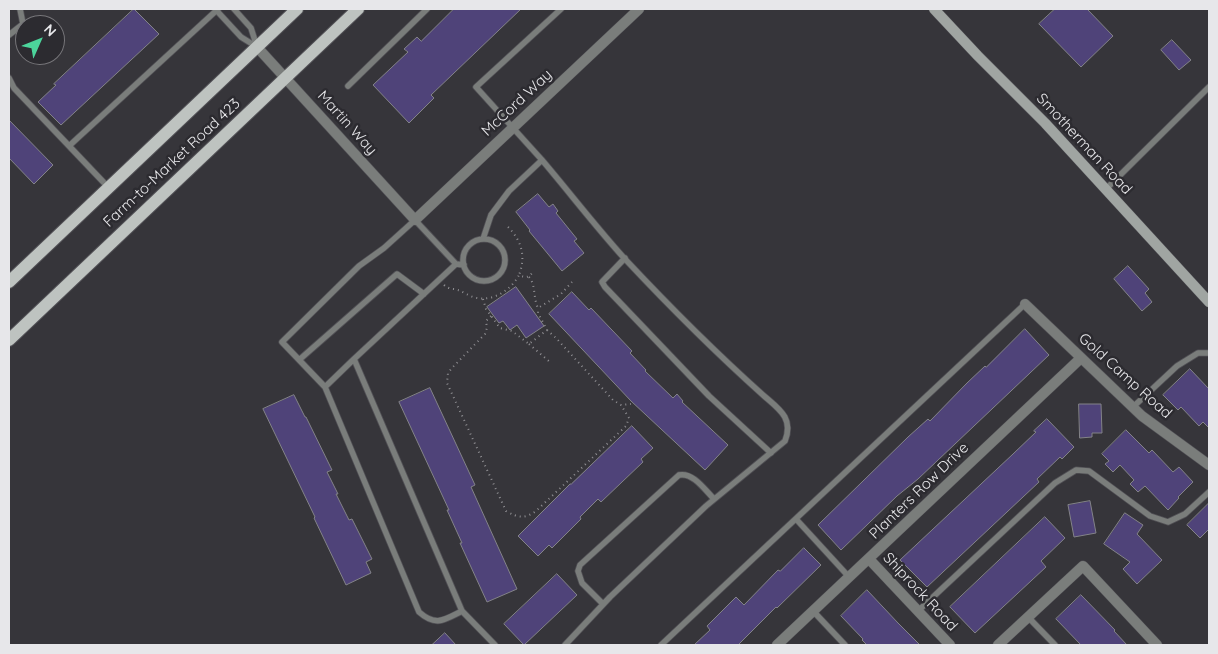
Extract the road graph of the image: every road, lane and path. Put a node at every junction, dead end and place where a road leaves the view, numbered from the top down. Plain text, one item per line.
1 (20, 9) edge
2 (234, 9) edge
3 (296, 9) edge
4 (358, 9) edge
5 (427, 9) edge
6 (639, 9) edge
7 (934, 9) edge
8 (217, 10) edge
9 (558, 10) edge
10 (9, 35) edge
11 (257, 47) junction
12 (9, 78) edge
13 (286, 78) junction
14 (348, 86) dead end
15 (1209, 87) edge
16 (512, 128) junction
17 (69, 146) junction
18 (542, 160) junction
19 (108, 187) junction
20 (1106, 188) junction
21 (415, 220) junction
22 (508, 227) dead end
23 (483, 239) junction
24 (625, 258) junction
25 (456, 264) junction
26 (464, 265) junction
27 (533, 272) dead end
28 (519, 275) junction
29 (529, 277) junction
30 (439, 280) junction
31 (9, 282) edge
32 (572, 282) dead end
33 (424, 294) junction
34 (484, 299) junction
35 (1209, 302) edge
36 (1025, 304) joint
37 (538, 308) junction
38 (491, 316) junction
39 (547, 330) junction
40 (9, 340) edge
41 (529, 344) junction
42 (1209, 354) edge
43 (1081, 358) junction
44 (354, 359) junction
45 (300, 360) junction
46 (551, 363) dead end
47 (325, 387) junction
48 (631, 404) dead end
49 (620, 405) junction
50 (1133, 407) junction
51 (771, 453) junction
52 (1209, 465) edge
53 (1209, 492) edge
54 (714, 499) junction
55 (796, 519) junction
56 (869, 560) junction
57 (850, 578) junction
58 (603, 604) junction
59 (462, 611) junction
60 (918, 611) junction
61 (814, 612) junction
62 (1028, 617) junction
63 (495, 645) edge
64 (565, 645) edge
65 (661, 645) edge
66 (778, 645) edge
67 (845, 645) edge
68 (950, 645) edge
69 (998, 645) edge
70 (1055, 645) edge
71 (1157, 645) edge

1 - 10 lane
2 - 11 lane
3 - 11 main road, Farm-to-Market Road 423
4 - 13 main road, Farm-to-Market Road 423
5 - 14 lane
6 - 16 street, McCord Way
7 - 20 street, Smotherman Road
8 - 11 lane
8 - 17 lane
9 - 16 lane
11 - 13 street, Martin Way
11 - 19 main road, Farm-to-Market Road 423
12 - 17 lane
13 - 21 street, Martin Way
13 - 40 main road, Farm-to-Market Road 423
15 - 20 lane
16 - 18 lane
16 - 21 street, McCord Way
17 - 19 lane
18 - 23 lane
18 - 24 lane
19 - 31 main road, Farm-to-Market Road 423
20 - 35 street, Smotherman Road
21 - 25 lane
21 - 45 lane
22 - 28 path
23 - 26 lane
23 - 26 lane
24 - 51 lane
24 - 51 lane
25 - 26 lane
25 - 30 lane
27 - 29 path
28 - 29 path
28 - 34 path
29 - 37 path
30 - 33 lane
30 - 34 path
32 - 37 path
33 - 44 lane
33 - 45 lane
34 - 38 path
36 - 43 street, Gold Camp Road
36 - 55 lane
37 - 39 path
38 - 41 path
38 - 49 path
39 - 41 path
39 - 49 path
41 - 46 path
42 - 50 lane
43 - 50 street, Gold Camp Road
43 - 56 street, Planters Row Drive
44 - 47 lane
44 - 59 lane
45 - 47 lane
47 - 59 lane
48 - 49 path
50 - 52 street, Gold Camp Road
51 - 54 lane
53 - 60 lane
54 - 58 lane
54 - 58 lane
55 - 57 lane
55 - 65 lane
56 - 57 street, Planters Row Drive
56 - 60 street, Shiprock Road
57 - 61 street, Planters Row Drive
58 - 64 lane
59 - 63 lane
60 - 68 street, Shiprock Road
61 - 66 street, Planters Row Drive
61 - 67 lane
62 - 69 street
62 - 70 lane
62 - 71 street

